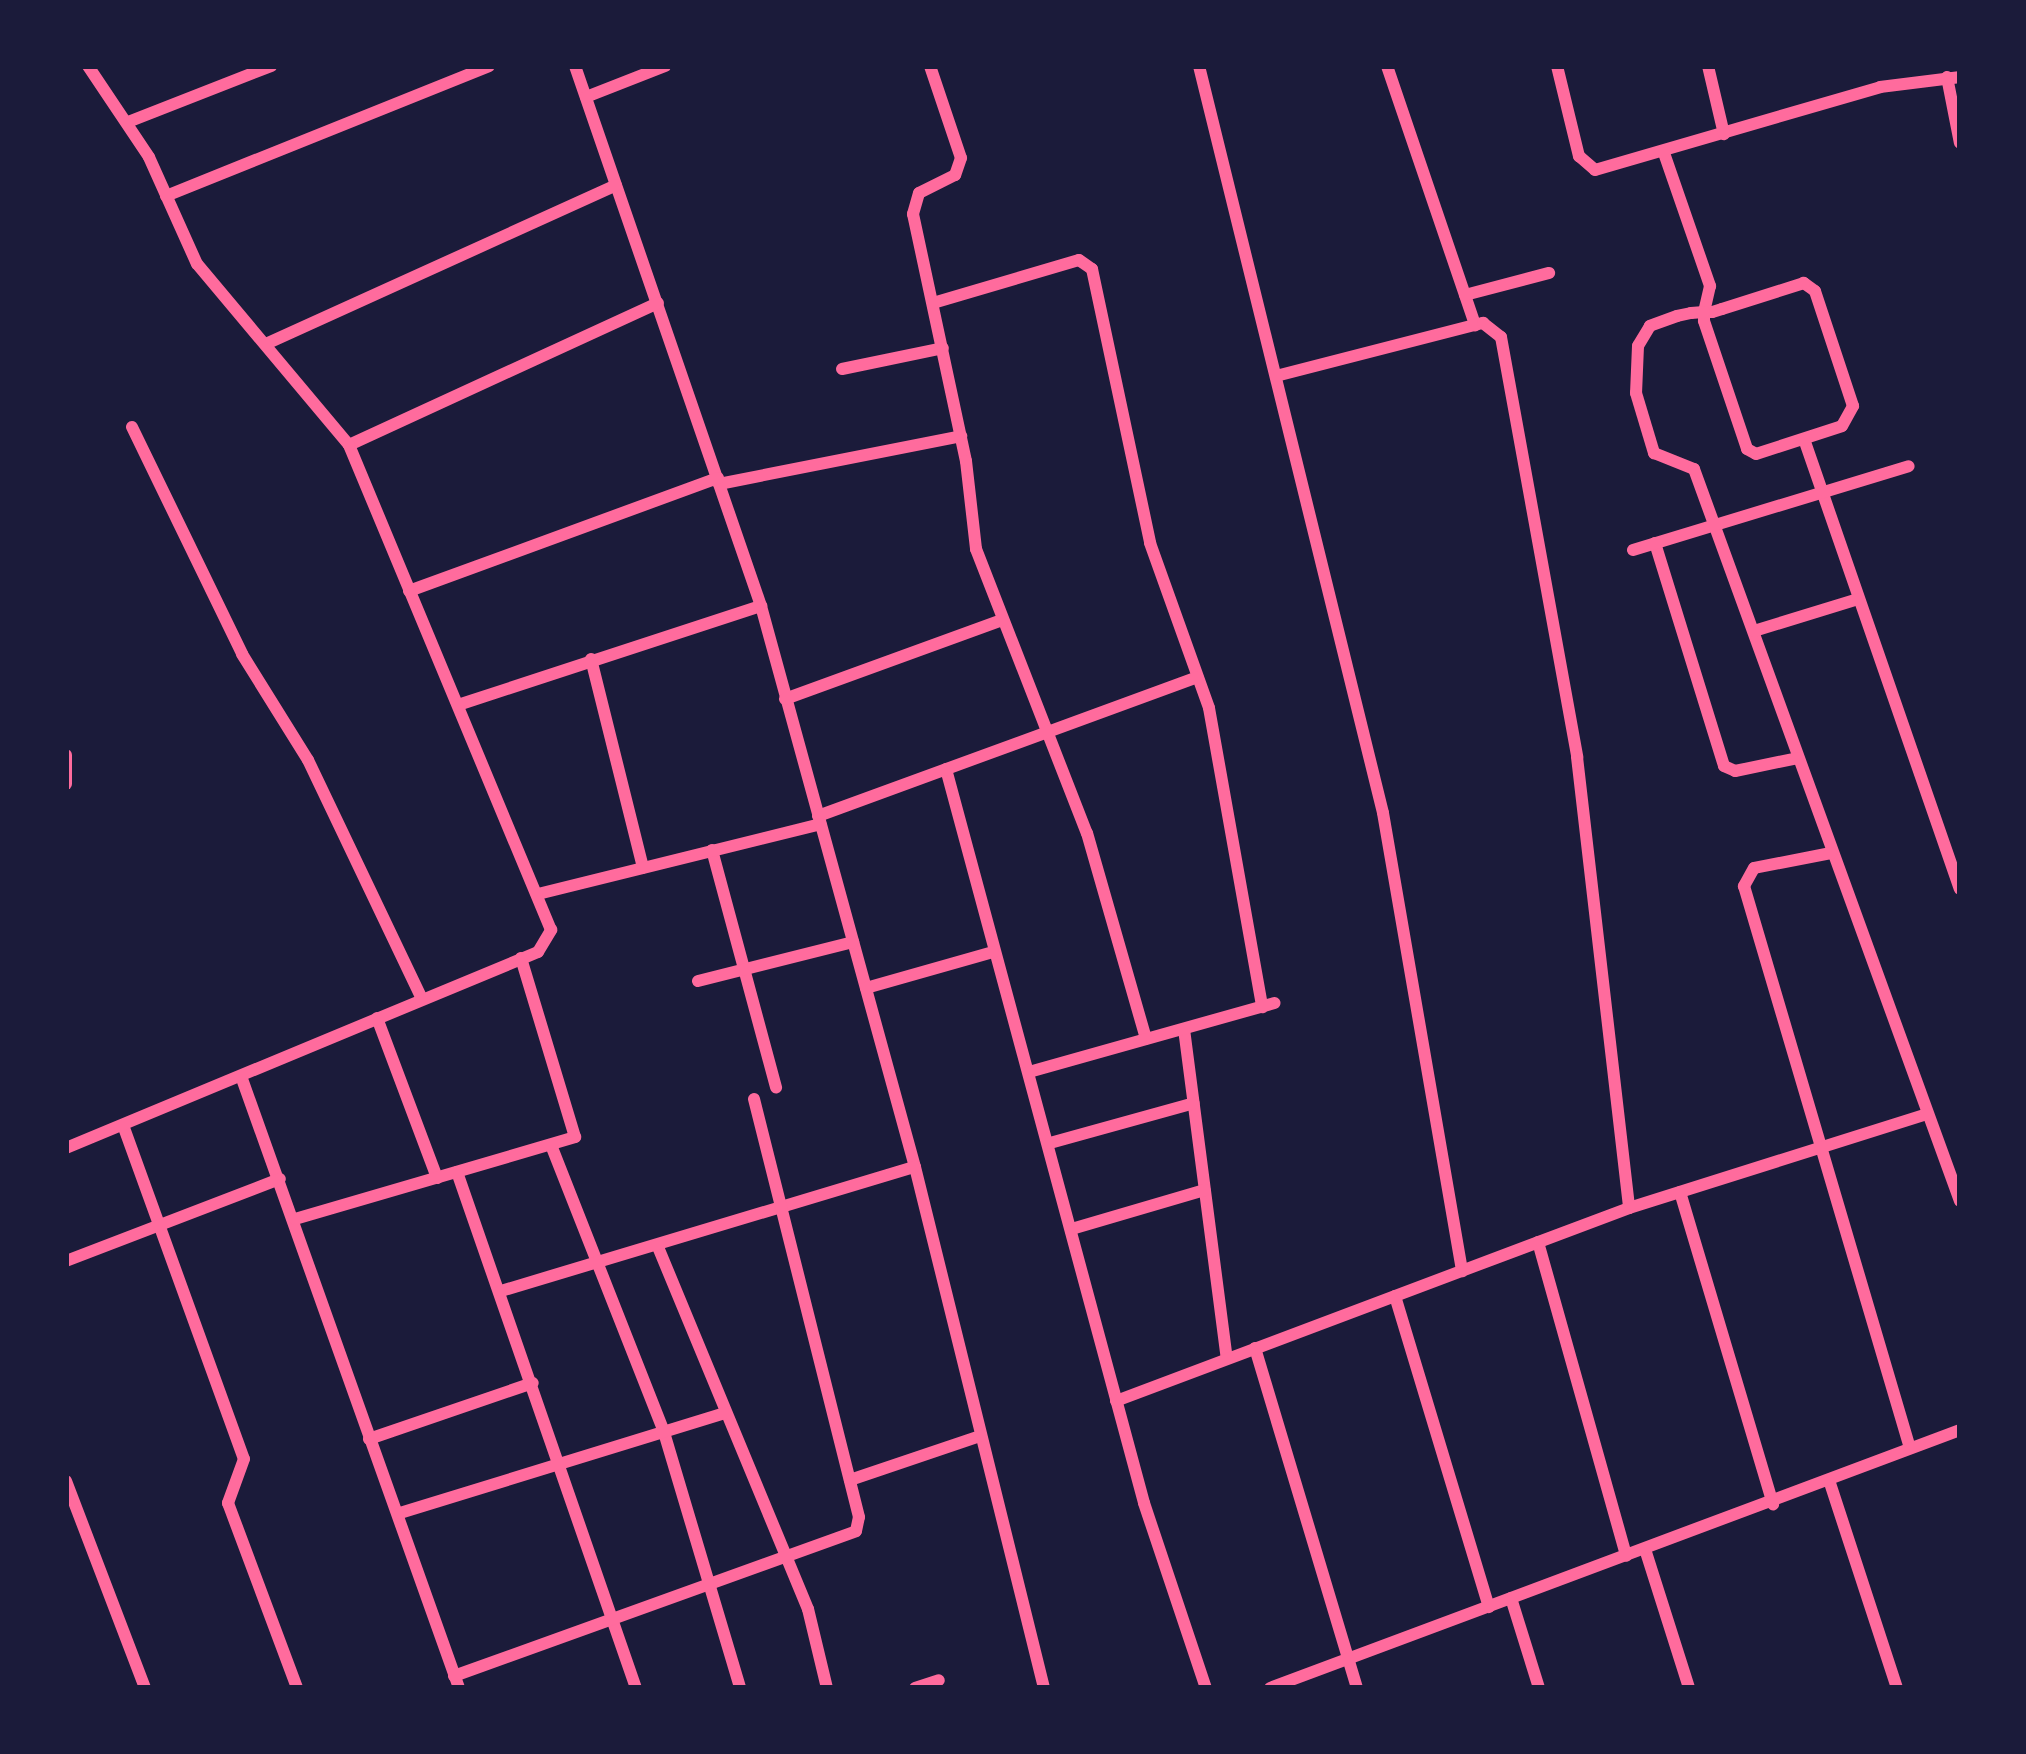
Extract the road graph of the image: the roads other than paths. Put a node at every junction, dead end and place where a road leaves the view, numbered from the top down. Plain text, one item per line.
1 (88, 66) edge
2 (271, 66) edge
3 (489, 66) edge
4 (575, 66) edge
5 (665, 66) edge
6 (930, 66) edge
7 (1198, 66) edge
8 (1387, 66) edge
9 (1557, 66) edge
10 (1708, 66) edge
11 (1953, 77) edge
12 (586, 97) junction
13 (128, 122) junction
14 (1724, 134) junction
15 (1960, 143) edge
16 (1664, 153) junction
17 (616, 185) junction
18 (166, 196) junction
19 (1549, 273) dead end
20 (1465, 296) junction
21 (658, 303) junction
22 (933, 303) junction
23 (1704, 312) junction
24 (1474, 325) junction
25 (268, 343) junction
26 (943, 348) junction
27 (842, 369) dead end
28 (1276, 376) junction
29 (132, 427) dead end
30 (961, 436) junction
31 (1804, 439) junction
32 (349, 445) junction
33 (1909, 466) dead end
34 (719, 481) junction
35 (1822, 492) junction
36 (1714, 525) junction
37 (1655, 543) junction
38 (1633, 550) dead end
39 (409, 591) junction
40 (1858, 599) junction
41 (761, 606) junction
42 (1002, 620) junction
43 (1754, 631) junction
44 (591, 659) junction
45 (1197, 677) junction
46 (785, 699) junction
47 (461, 704) junction
48 (1048, 731) junction
49 (66, 755) edge
50 (1798, 758) junction
51 (946, 769) junction
52 (66, 784) edge
53 (819, 820) junction
54 (712, 850) junction
55 (1831, 853) junction
56 (643, 868) junction
57 (1960, 889) edge
58 (538, 894) junction
59 (853, 942) junction
60 (993, 952) junction
61 (521, 958) junction
62 (744, 969) junction
63 (698, 981) dead end
64 (866, 988) junction
65 (422, 999) junction
66 (377, 1018) junction
67 (1184, 1029) junction
68 (1146, 1039) junction
69 (1029, 1072) junction
70 (241, 1076) junction
71 (776, 1088) dead end
72 (754, 1099) dead end
73 (1193, 1103) junction
74 (1928, 1114) junction
75 (123, 1125) junction
76 (1050, 1143) junction
77 (551, 1145) junction
78 (66, 1148) edge
79 (1820, 1148) junction
80 (915, 1167) junction
81 (457, 1172) junction
82 (437, 1178) junction
83 (280, 1179) junction
84 (1205, 1190) junction
85 (1680, 1192) junction
86 (1960, 1201) edge
87 (1629, 1208) junction
88 (781, 1209) junction
89 (296, 1219) junction
90 (162, 1228) junction
91 (1075, 1228) junction
92 (1538, 1242) junction
93 (658, 1247) junction
94 (66, 1261) edge
95 (603, 1264) junction
96 (1462, 1271) junction
97 (501, 1291) junction
98 (1395, 1296) junction
99 (1255, 1348) junction
100 (1227, 1358) junction
101 (533, 1383) junction
102 (1116, 1401) junction
103 (725, 1413) junction
104 (664, 1429) junction
105 (1960, 1430) edge
106 (980, 1436) junction
107 (369, 1439) junction
108 (1909, 1445) junction
109 (557, 1460) junction
110 (850, 1480) junction
111 (1829, 1480) junction
112 (66, 1481) edge
113 (1773, 1504) junction
114 (400, 1513) junction
115 (1646, 1549) junction
116 (1626, 1556) junction
117 (788, 1561) junction
118 (709, 1588) junction
119 (1511, 1598) junction
120 (1489, 1607) junction
121 (617, 1620) junction
122 (1347, 1659) junction
123 (939, 1680) dead end
124 (456, 1682) edge
125 (145, 1688) edge
126 (297, 1688) edge
127 (636, 1688) edge
128 (740, 1688) edge
129 (826, 1688) edge
130 (915, 1688) edge
131 (1044, 1688) edge
132 (1206, 1688) edge
133 (1270, 1688) edge
134 (1357, 1688) edge
135 (1539, 1688) edge
136 (1689, 1688) edge
137 (1898, 1688) edge

1 - 13 street
2 - 13 street
3 - 18 street
4 - 12 street
5 - 12 street
6 - 22 street
7 - 28 street
8 - 20 street
9 - 16 street
10 - 14 street
11 - 14 street
11 - 15 street
12 - 17 street
13 - 18 street
14 - 16 street
16 - 23 street
17 - 21 street
17 - 25 street
18 - 25 street
19 - 20 street
20 - 24 street
21 - 32 street
21 - 34 street
22 - 26 street
22 - 45 street
23 - 31 street
23 - 31 street
23 - 36 street
24 - 28 street
24 - 87 street
25 - 32 street
26 - 27 street
26 - 30 street
28 - 96 street
29 - 65 street
30 - 34 street
30 - 42 street
31 - 35 street
32 - 39 street
33 - 35 street
34 - 39 street
34 - 41 street
35 - 36 street
35 - 40 street
36 - 37 street
36 - 43 street
37 - 38 street
37 - 50 street
39 - 47 street
40 - 43 street
40 - 57 street
41 - 44 street
41 - 46 street
42 - 46 street
42 - 48 street
43 - 50 street
44 - 47 street
44 - 56 street
45 - 48 street
45 - 67 street
46 - 53 street
47 - 58 street
48 - 51 street
48 - 68 street
49 - 52 street
50 - 55 street
51 - 53 street
51 - 60 street
53 - 54 street
53 - 59 street
54 - 56 street
54 - 62 street
55 - 74 street
55 - 79 street
56 - 58 street
58 - 61 street
59 - 62 street
59 - 64 street
60 - 64 street
60 - 69 street
61 - 65 street
61 - 77 street
62 - 63 street
62 - 71 street
64 - 80 street
65 - 66 street
66 - 70 street
66 - 82 street
67 - 68 street
67 - 73 street
68 - 69 street
69 - 76 street
70 - 75 street
70 - 83 street
72 - 88 street
73 - 76 street
73 - 84 street
74 - 79 street
74 - 86 street
75 - 78 street
75 - 90 street
76 - 91 street
77 - 81 street
77 - 95 street
79 - 85 street
79 - 108 street
80 - 88 street
80 - 106 street
81 - 82 street
81 - 97 street
82 - 89 street
83 - 89 street
83 - 90 street
84 - 91 street
84 - 100 street
85 - 87 street
85 - 113 street
87 - 92 street
88 - 93 street
88 - 110 street
89 - 107 street
90 - 94 street
90 - 126 street
91 - 102 street
92 - 96 street
92 - 116 street
93 - 95 street
93 - 103 street
95 - 97 street
95 - 104 street
96 - 98 street
97 - 101 street
98 - 99 street
98 - 120 street
99 - 100 street
99 - 122 street
100 - 102 street
101 - 107 street
101 - 109 street
102 - 132 street
103 - 104 street
103 - 117 street
104 - 109 street
104 - 118 street
105 - 108 street
106 - 110 street
106 - 131 street
107 - 114 street
108 - 111 street
109 - 114 street
109 - 121 street
110 - 117 street
111 - 113 street
111 - 137 street
112 - 125 street
113 - 115 street
114 - 124 street
115 - 116 street
115 - 136 street
116 - 119 street
117 - 118 street
117 - 129 street
118 - 121 street
118 - 128 street
119 - 120 street
119 - 135 street
120 - 122 street
121 - 124 street
121 - 127 street
122 - 133 street
122 - 134 street
123 - 130 street

